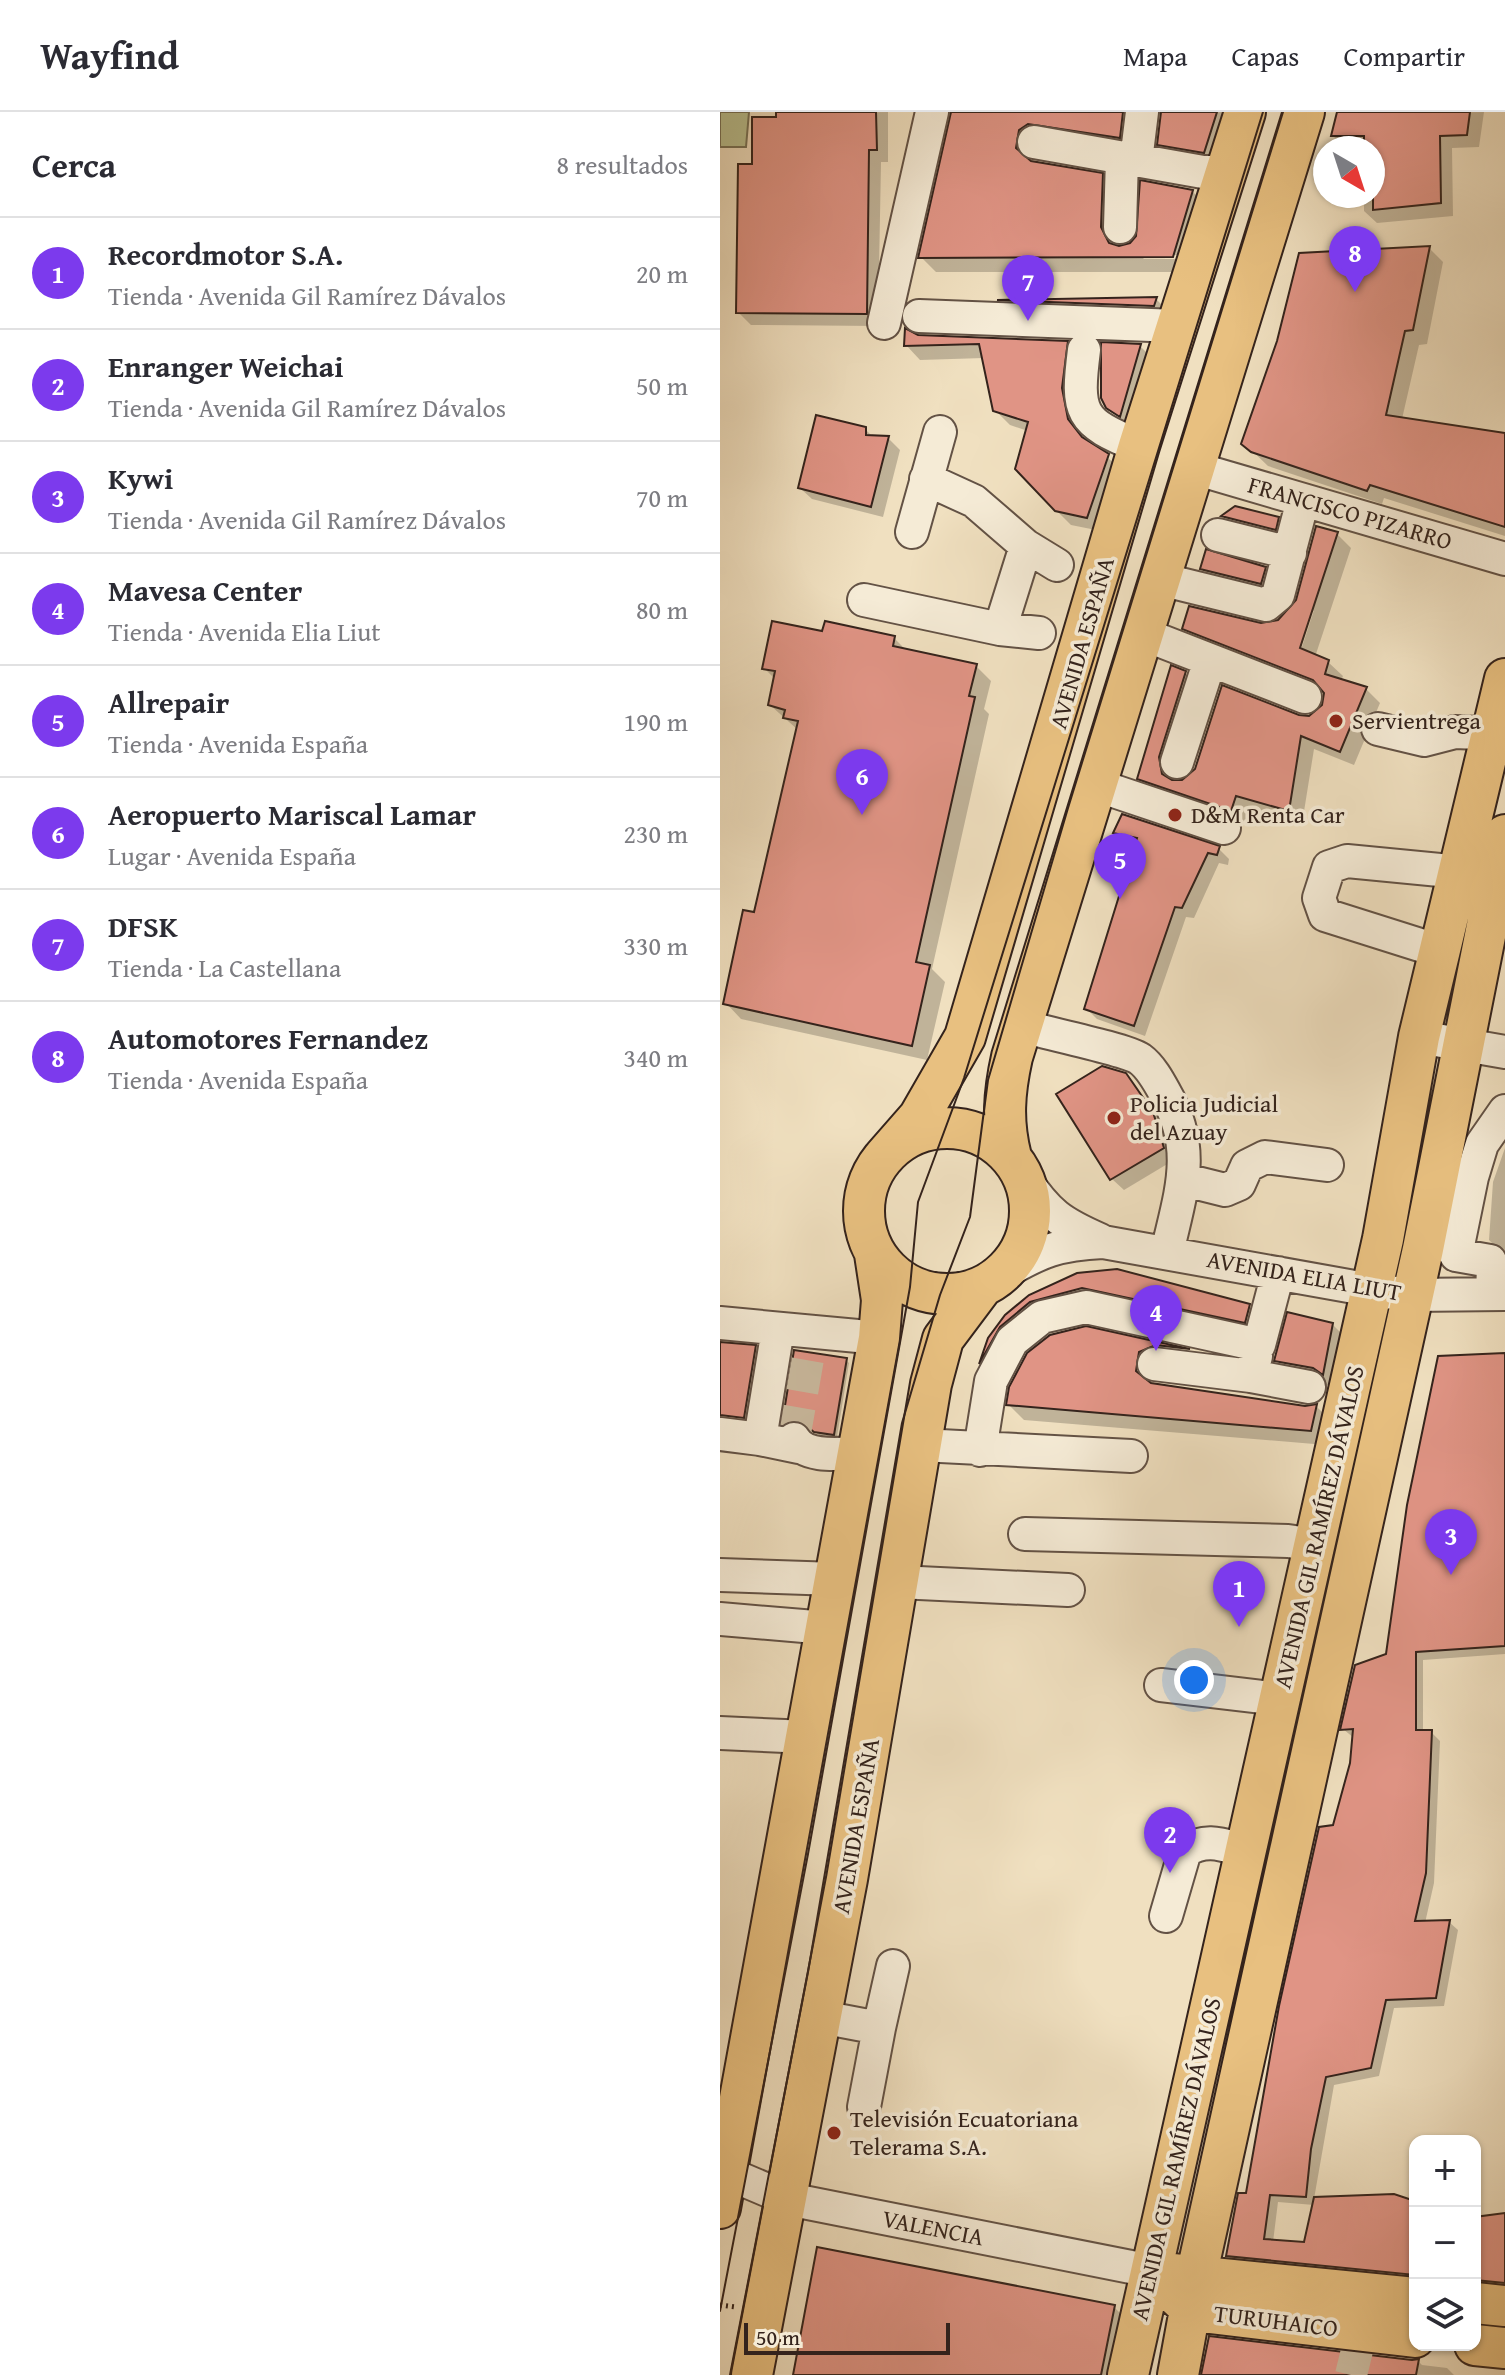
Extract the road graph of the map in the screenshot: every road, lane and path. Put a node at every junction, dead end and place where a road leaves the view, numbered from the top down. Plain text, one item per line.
1 (932, 112) edge
2 (1142, 112) edge
3 (1245, 112) edge
4 (1304, 112) edge
5 (1034, 142) dead end
6 (1129, 159) junction
7 (1226, 172) junction
8 (1120, 227) dead end
9 (919, 316) dead end
10 (884, 323) dead end
11 (1177, 326) junction
12 (1084, 350) dead end
13 (940, 432) dead end
14 (1139, 446) junction
15 (1194, 468) junction
16 (926, 479) junction
17 (1303, 500) junction
18 (912, 532) dead end
19 (1218, 535) dead end
20 (1026, 546) junction
21 (1290, 553) junction
22 (1505, 559) edge
23 (1057, 565) dead end
24 (1160, 579) junction
25 (864, 600) dead end
26 (1000, 629) junction
27 (1039, 633) dead end
28 (1143, 634) junction
29 (1210, 660) junction
30 (1505, 679) edge
31 (1305, 697) dead end
32 (1378, 729) dead end
33 (1498, 733) edge
34 (1177, 762) dead end
35 (1096, 785) junction
36 (1224, 828) dead end
37 (1505, 835) edge
38 (1478, 874) junction
39 (1496, 920) edge
40 (1439, 951) junction
41 (1022, 1026) junction
42 (1419, 1037) junction
43 (1463, 1044) junction
44 (1505, 1052) edge
45 (1505, 1111) edge
46 (884, 1157) junction
47 (1327, 1165) dead end
48 (1017, 1168) junction
49 (1185, 1180) junction
50 (1452, 1191) junction
51 (1103, 1242) junction
52 (1167, 1253) junction
53 (875, 1254) junction
54 (1278, 1273) junction
55 (992, 1281) junction
56 (1371, 1290) junction
57 (1498, 1294) edge
58 (1411, 1295) junction
59 (720, 1323) edge
60 (778, 1329) junction
61 (879, 1338) junction
62 (1255, 1361) junction
63 (1154, 1364) dead end
64 (1309, 1387) dead end
65 (720, 1434) edge
66 (760, 1439) junction
67 (921, 1445) junction
68 (980, 1450) junction
69 (859, 1453) junction
70 (1131, 1456) dead end
71 (1025, 1534) dead end
72 (1315, 1545) junction
73 (720, 1575) edge
74 (836, 1579) junction
75 (898, 1582) junction
76 (1068, 1590) dead end
77 (720, 1619) edge
78 (827, 1628) junction
79 (1161, 1685) dead end
80 (1280, 1699) junction
81 (720, 1733) edge
82 (808, 1737) junction
83 (1246, 1851) junction
84 (1166, 1916) dead end
85 (893, 1966) dead end
86 (821, 2017) junction
87 (879, 2028) junction
88 (864, 2107) dead end
89 (722, 2183) edge
90 (788, 2199) junction
91 (1151, 2271) junction
92 (1194, 2294) junction
93 (1409, 2298) edge
94 (1481, 2304) edge
95 (1505, 2306) edge
96 (1409, 2337) edge
97 (1481, 2346) edge
98 (1505, 2348) edge
99 (752, 2375) edge
100 (1128, 2375) edge
101 (1178, 2375) edge

1 - 10 street
2 - 6 street
3 - 7 main road, AVENIDA ESPAÑA
4 - 15 main road
5 - 6 street
6 - 7 street
6 - 8 street
7 - 11 main road, AVENIDA ESPAÑA
9 - 11 street
11 - 14 main road, AVENIDA ESPAÑA
12 - 14 street
13 - 16 street
14 - 46 main road, AVENIDA ESPAÑA
15 - 17 street, FRANCISCO PIZARRO
15 - 24 main road
16 - 18 street
16 - 20 street
17 - 21 street
17 - 22 street, FRANCISCO PIZARRO
19 - 21 street
20 - 23 street
20 - 26 street
21 - 24 street
24 - 28 main road
25 - 26 street
26 - 27 street
28 - 29 street
28 - 35 main road
29 - 31 street
29 - 34 street
30 - 33 main road, AVENIDA GIL RAMÍREZ DÁVALOS
32 - 33 street
33 - 38 main road, AVENIDA GIL RAMÍREZ DÁVALOS
35 - 36 street
35 - 41 main road
37 - 38 main road, AVENIDA GIL RAMÍREZ DÁVALOS
38 - 39 main road, AVENIDA GIL RAMÍREZ DÁVALOS
38 - 40 main road, AVENIDA GIL RAMÍREZ DÁVALOS
38 - 40 street
39 - 43 main road, AVENIDA GIL RAMÍREZ DÁVALOS
40 - 42 main road, AVENIDA GIL RAMÍREZ DÁVALOS
41 - 48 main road
41 - 49 street
42 - 43 street
42 - 56 main road, AVENIDA GIL RAMÍREZ DÁVALOS
43 - 44 street
43 - 50 main road, AVENIDA GIL RAMÍREZ DÁVALOS
45 - 50 street
46 - 48 main road
46 - 53 main road
47 - 49 street
48 - 51 street, AVENIDA ELIA LIUT
48 - 55 main road
49 - 52 street
50 - 57 street
50 - 58 main road, AVENIDA GIL RAMÍREZ DÁVALOS
51 - 52 street, AVENIDA ELIA LIUT
51 - 55 street, AVENIDA ELIA LIUT
52 - 54 street, AVENIDA ELIA LIUT
53 - 55 main road
53 - 61 main road
54 - 56 street, AVENIDA ELIA LIUT
54 - 62 street
55 - 67 main road, AVENIDA ESPAÑA
56 - 58 street, AVENIDA ELIA LIUT
56 - 72 main road, AVENIDA GIL RAMÍREZ DÁVALOS
57 - 58 street, AVENIDA ELIA LIUT
58 - 92 main road, AVENIDA GIL RAMÍREZ DÁVALOS
59 - 60 street
60 - 61 street
60 - 66 street
61 - 69 main road
62 - 63 street
62 - 64 street
62 - 68 street
65 - 66 street
66 - 69 street
67 - 68 street
67 - 75 main road, AVENIDA ESPAÑA
68 - 70 street
69 - 74 main road
71 - 72 street
72 - 80 main road, AVENIDA GIL RAMÍREZ DÁVALOS
73 - 74 street
74 - 78 main road
75 - 76 street
75 - 86 main road, AVENIDA ESPAÑA
77 - 78 street
78 - 82 main road
79 - 80 street
80 - 83 main road, AVENIDA GIL RAMÍREZ DÁVALOS
81 - 82 street
82 - 89 main road
83 - 84 street
83 - 91 main road, AVENIDA GIL RAMÍREZ DÁVALOS
85 - 87 street
86 - 87 street
86 - 90 main road, AVENIDA ESPAÑA
87 - 88 street
89 - 90 street, VALENCIA
90 - 91 street, VALENCIA
90 - 99 main road, AVENIDA ESPAÑA
91 - 92 main road, TURUHAICO
91 - 100 main road, AVENIDA GIL RAMÍREZ DÁVALOS
92 - 93 main road
92 - 96 main road, TURUHAICO
92 - 101 main road, AVENIDA GIL RAMÍREZ DÁVALOS
94 - 95 main road
97 - 98 main road

